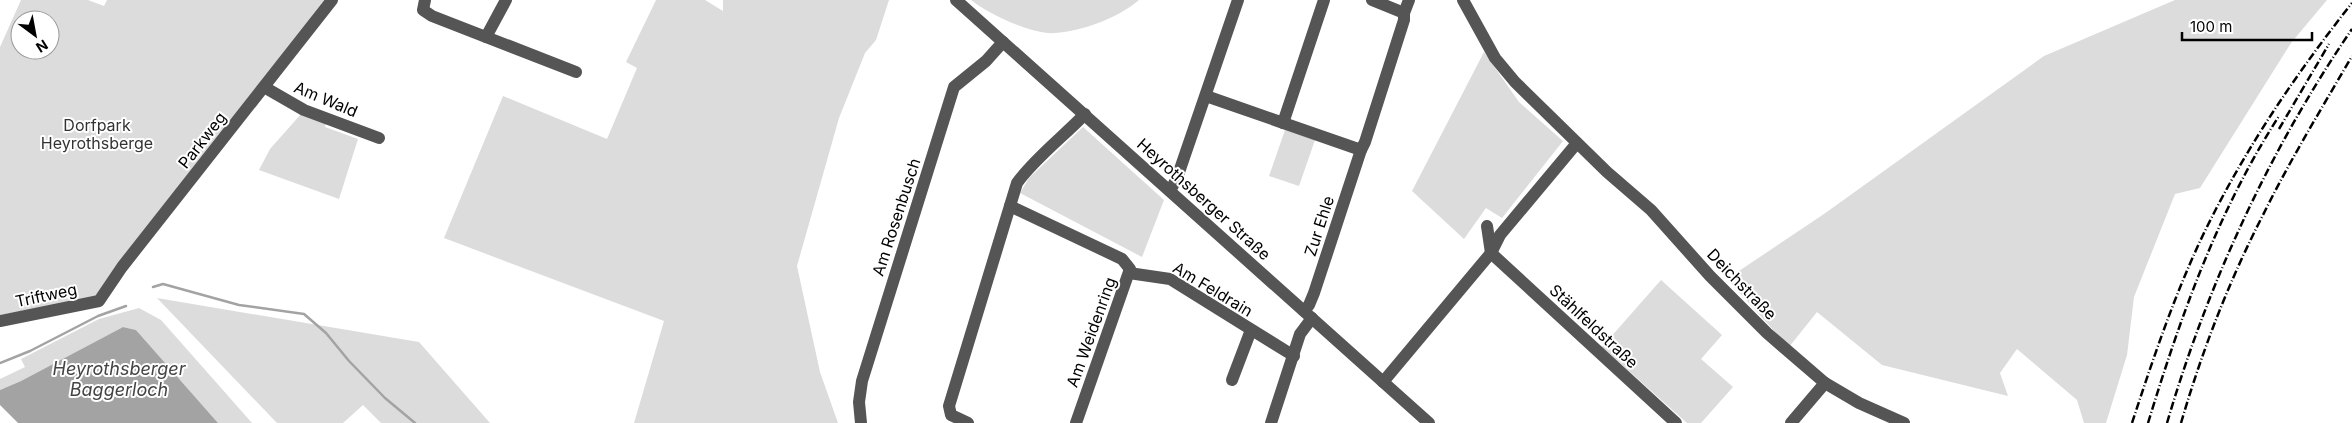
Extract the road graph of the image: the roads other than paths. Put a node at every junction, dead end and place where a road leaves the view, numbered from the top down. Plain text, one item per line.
1 (332, 0) edge
2 (425, 0) edge
3 (506, 0) edge
4 (956, 0) edge
5 (1238, 0) edge
6 (1324, 0) edge
7 (1372, 0) edge
8 (1409, 0) edge
9 (1463, 0) edge
10 (1404, 13) junction
11 (486, 37) junction
12 (1003, 42) junction
13 (576, 72) dead end
14 (264, 87) junction
15 (1206, 96) junction
16 (1085, 114) junction
17 (1283, 123) junction
18 (379, 138) dead end
19 (1577, 143) junction
20 (1361, 150) junction
21 (1170, 191) junction
22 (1010, 206) junction
23 (1487, 226) dead end
24 (1491, 253) junction
25 (1129, 273) junction
26 (98, 301) joint
27 (1308, 314) junction
28 (0, 321) edge
29 (1251, 330) junction
30 (1294, 356) junction
31 (1232, 380) dead end
32 (1383, 382) junction
33 (1825, 383) junction
34 (862, 423) edge
35 (968, 423) edge
36 (1076, 423) edge
37 (1271, 423) edge
38 (1429, 423) edge
39 (1676, 423) edge
40 (1791, 423) edge
41 (1904, 423) edge

1 - 14 street, Parkweg
2 - 11 street
3 - 11 street
4 - 12 street, Heyrothsberger Straße
5 - 15 street
6 - 17 street
7 - 10 street
8 - 10 street, Zur Ehle
9 - 19 street, Deichstraße
10 - 20 street, Zur Ehle
11 - 13 street
12 - 16 street, Heyrothsberger Straße
12 - 34 street, Am Rosenbusch
14 - 18 street, Am Wald
14 - 26 street, Parkweg
15 - 17 street
15 - 21 street
16 - 21 street, Heyrothsberger Straße
16 - 22 street
17 - 20 street
19 - 24 street
19 - 33 street, Deichstraße
20 - 27 street, Zur Ehle
21 - 27 street, Heyrothsberger Straße
22 - 25 street, Am Weidenring
22 - 35 street
23 - 24 street
24 - 32 street
24 - 39 street, Stählfeldstraße
25 - 29 street, Am Feldrain
25 - 36 street, Am Weidenring
26 - 28 street, Triftweg
27 - 30 street
27 - 32 street, Heyrothsberger Straße
29 - 30 street, Am Feldrain
29 - 31 street, Am Feldrain
30 - 37 street
32 - 38 street, Heyrothsberger Straße
33 - 40 street
33 - 41 street, Deichstraße

